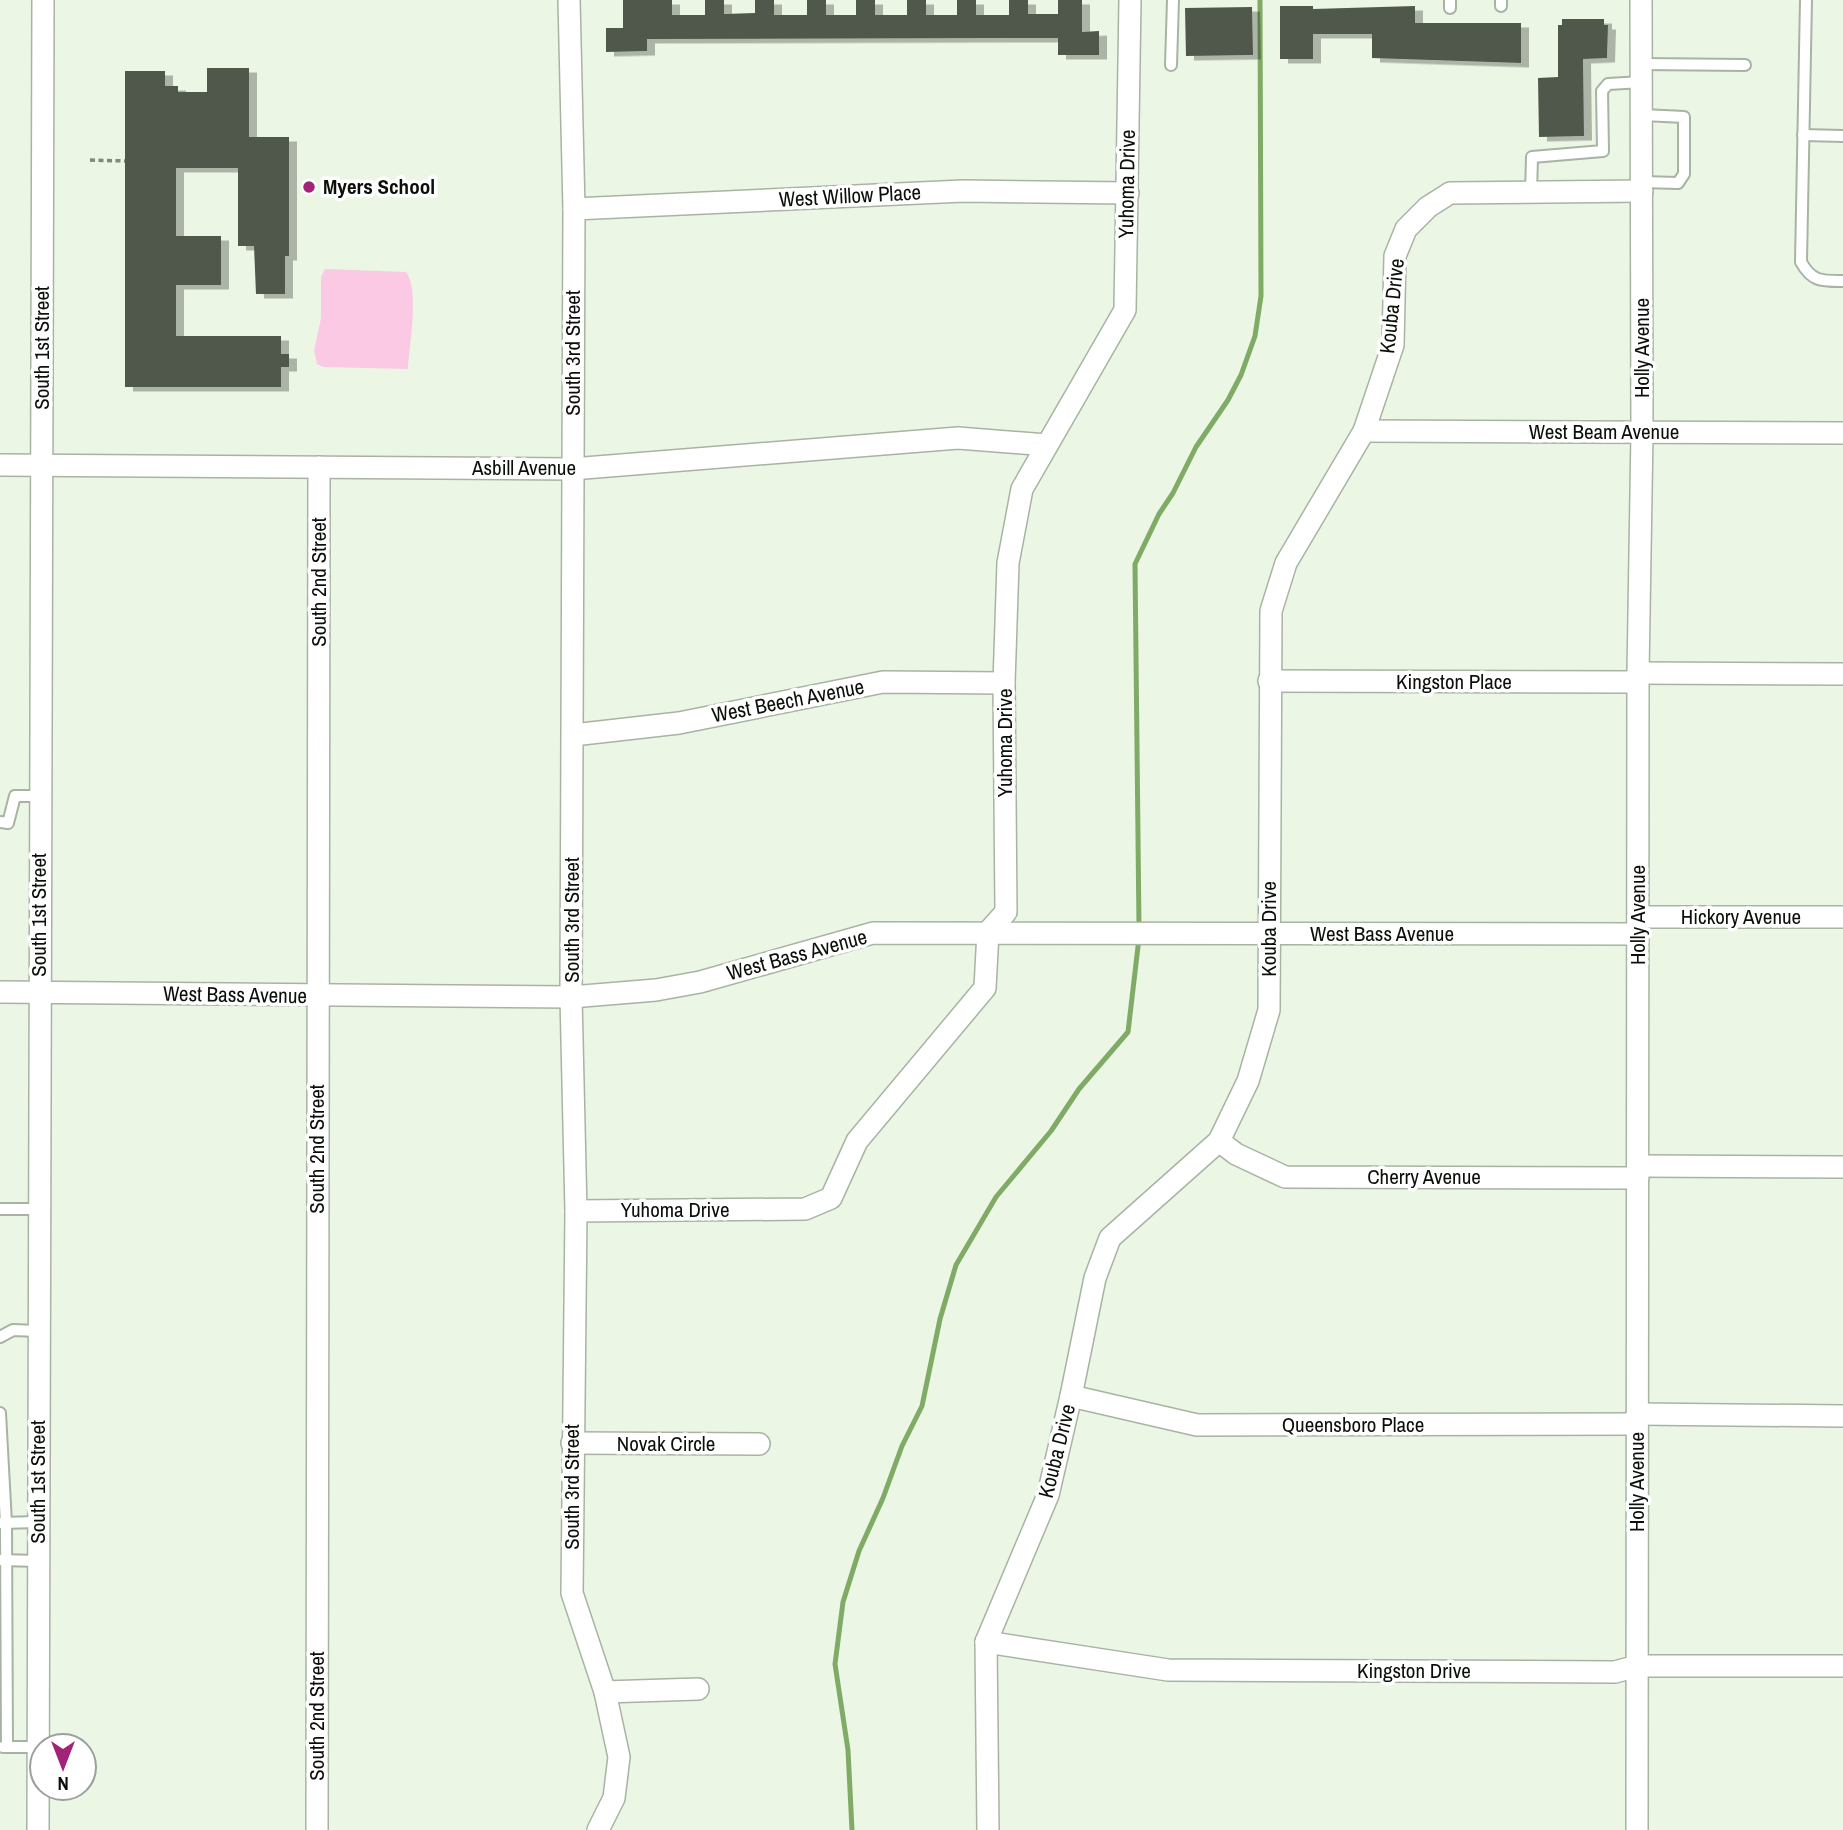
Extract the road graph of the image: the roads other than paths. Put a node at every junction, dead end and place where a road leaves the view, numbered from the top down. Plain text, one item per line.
1 (43, 0) edge
2 (569, 0) edge
3 (1130, 0) edge
4 (1173, 0) edge
5 (1642, 0) edge
6 (1805, 0) edge
7 (1171, 65) dead end
8 (1745, 65) dead end
9 (1642, 73) junction
10 (1643, 115) junction
11 (1803, 135) junction
12 (1843, 136) edge
13 (1642, 187) junction
14 (1128, 192) junction
15 (1531, 192) junction
16 (573, 209) junction
17 (1843, 281) edge
18 (1364, 431) junction
19 (1642, 433) junction
20 (1843, 433) edge
21 (1047, 445) junction
22 (0, 465) edge
23 (42, 465) junction
24 (319, 467) junction
25 (572, 469) junction
26 (1843, 674) edge
27 (1638, 678) junction
28 (1269, 681) junction
29 (1004, 683) junction
30 (573, 735) junction
31 (40, 796) junction
32 (0, 822) edge
33 (1843, 917) edge
34 (1638, 925) junction
35 (988, 932) junction
36 (1269, 934) junction
37 (0, 992) edge
38 (39, 993) junction
39 (317, 996) junction
40 (571, 997) junction
41 (1219, 1141) junction
42 (1843, 1167) edge
43 (1638, 1172) junction
44 (0, 1209) edge
45 (38, 1209) junction
46 (576, 1211) junction
47 (38, 1331) junction
48 (0, 1337) edge
49 (1071, 1396) junction
50 (0, 1413) edge
51 (1843, 1416) edge
52 (1637, 1419) junction
53 (572, 1443) junction
54 (759, 1444) dead end
55 (38, 1522) junction
56 (3, 1523) edge
57 (3, 1560) edge
58 (38, 1561) junction
59 (986, 1642) junction
60 (1637, 1666) junction
61 (1843, 1666) edge
62 (698, 1689) dead end
63 (605, 1692) junction
64 (38, 1732) edge
65 (4, 1747) edge
66 (28, 1747) edge
67 (37, 1802) edge
68 (37, 1830) edge
69 (317, 1830) edge
70 (598, 1830) edge
71 (988, 1830) edge
72 (1637, 1830) edge

1 - 23 street, South 1st Street
2 - 16 street, South 3rd Street
3 - 14 street, Yuhoma Drive
4 - 7 lane
5 - 9 street, Holly Avenue
6 - 11 lane
8 - 9 lane
9 - 10 street, Holly Avenue
9 - 15 lane
10 - 13 street, Holly Avenue
10 - 13 lane
11 - 12 lane
11 - 17 lane
13 - 15 street, Kouba Drive
13 - 19 street, Holly Avenue
14 - 16 street, West Willow Place
14 - 21 street, Yuhoma Drive
15 - 18 street, Kouba Drive
16 - 25 street, South 3rd Street
18 - 19 street, West Beam Avenue
18 - 28 street, Kouba Drive
19 - 20 street, West Beam Avenue
19 - 27 street, Holly Avenue
21 - 25 street, Asbill Avenue
21 - 29 street, Yuhoma Drive
22 - 23 street, Asbill Avenue
23 - 24 street, Asbill Avenue
23 - 31 street, South 1st Street
24 - 25 street, Asbill Avenue
24 - 39 street, South 2nd Street
25 - 30 street, South 3rd Street
26 - 27 street, Kingston Place
27 - 28 street, Kingston Place
27 - 34 street, Holly Avenue
28 - 36 street, Kouba Drive
29 - 30 street, West Beech Avenue
29 - 35 street, Yuhoma Drive
30 - 40 street, South 3rd Street
31 - 32 lane
31 - 38 street, South 1st Street
33 - 34 street, Hickory Avenue
34 - 36 street, West Bass Avenue
34 - 43 street, Holly Avenue
35 - 36 street, West Bass Avenue
35 - 40 street, West Bass Avenue
35 - 46 street, Yuhoma Drive
36 - 41 street, Kouba Drive
37 - 38 street, West Bass Avenue
38 - 39 street, West Bass Avenue
38 - 45 street, South 1st Street
39 - 40 street, West Bass Avenue
39 - 69 street, South 2nd Street
40 - 46 street, South 3rd Street
41 - 43 street, Cherry Avenue
41 - 49 street, Kouba Drive
42 - 43 street, Cherry Avenue
43 - 52 street, Holly Avenue
44 - 45 lane
45 - 47 street, South 1st Street
46 - 53 street, South 3rd Street
47 - 48 lane
47 - 55 street, South 1st Street
49 - 52 street, Queensboro Place
49 - 59 street, Kouba Drive
50 - 56 lane
51 - 52 street, Queensboro Place
52 - 60 street, Holly Avenue
53 - 54 street, Novak Circle
53 - 63 street, South 3rd Street
55 - 56 lane
55 - 58 street, South 1st Street
56 - 57 lane
57 - 58 lane
57 - 65 lane
58 - 64 street, South 1st Street
59 - 60 street, Kingston Drive
59 - 71 street, Kouba Drive
60 - 61 street, Kingston Drive
60 - 72 street, Holly Avenue
62 - 63 street
63 - 70 street, South 3rd Street
65 - 66 lane
67 - 68 street, South 1st Street

